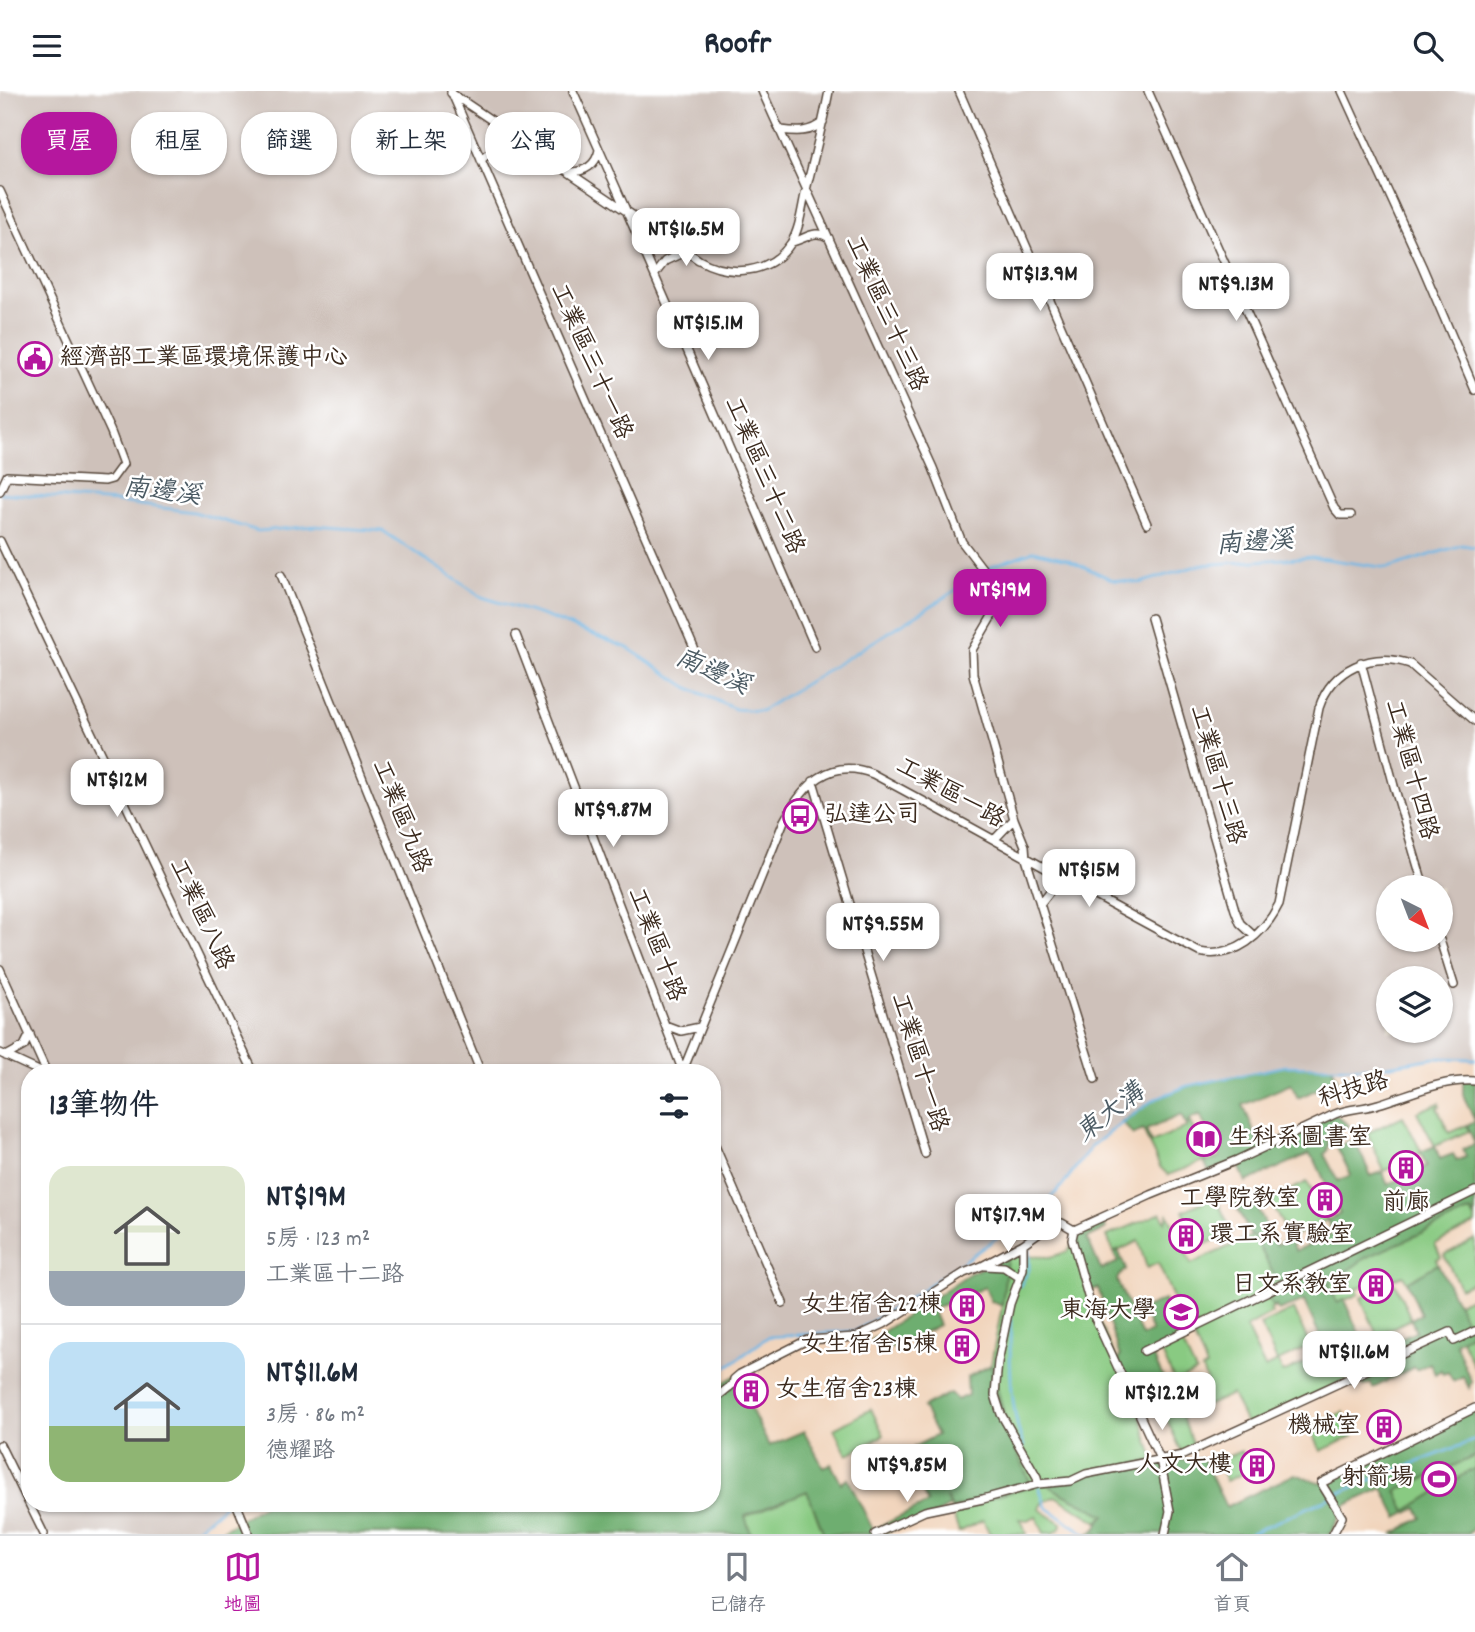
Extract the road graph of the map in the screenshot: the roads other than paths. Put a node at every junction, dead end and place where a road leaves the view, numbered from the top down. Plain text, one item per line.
1 (573, 91) edge
2 (762, 91) edge
3 (829, 91) edge
4 (959, 91) edge
5 (1148, 91) edge
6 (1342, 91) edge
7 (450, 92) edge
8 (485, 117) edge
9 (824, 122) junction
10 (781, 130) junction
11 (599, 149) junction
12 (485, 157) edge
13 (481, 160) junction
14 (581, 170) edge
15 (574, 175) edge
16 (807, 187) junction
17 (0, 191) edge
18 (624, 210) junction
19 (831, 240) junction
20 (792, 242) junction
21 (687, 251) junction
22 (655, 274) junction
23 (1475, 390) edge
24 (0, 491) edge
25 (1350, 515) dead end
26 (1146, 524) dead end
27 (1, 544) edge
28 (281, 575) dead end
29 (1151, 618) dead end
30 (516, 635) dead end
31 (814, 647) dead end
32 (694, 648) dead end
33 (1361, 662) junction
34 (1475, 722) edge
35 (813, 781) junction
36 (1014, 819) junction
37 (995, 839) junction
38 (1026, 859) junction
39 (1421, 875) edge
40 (1068, 882) junction
41 (1040, 904) junction
42 (1254, 936) junction
43 (1444, 952) edge
44 (0, 969) edge
45 (1454, 985) dead end
46 (665, 1025) junction
47 (701, 1027) junction
48 (30, 1034) junction
49 (3, 1055) edge
50 (24, 1064) edge
51 (42, 1064) edge
52 (250, 1064) edge
53 (477, 1064) edge
54 (680, 1064) edge
55 (686, 1064) edge
56 (1095, 1079) dead end
57 (1475, 1081) edge
58 (925, 1154) dead end
59 (721, 1160) edge
60 (1475, 1191) edge
61 (1074, 1230) junction
62 (1023, 1244) junction
63 (982, 1266) junction
64 (1019, 1277) junction
65 (783, 1303) dead end
66 (1475, 1331) edge
67 (1144, 1351) dead end
68 (721, 1394) edge
69 (1475, 1408) edge
70 (0, 1445) edge
71 (1157, 1460) junction
72 (1035, 1479) junction
73 (21, 1487) edge
74 (33, 1512) edge
75 (240, 1512) edge
76 (44, 1534) edge
77 (249, 1534) edge
78 (875, 1534) edge
79 (1165, 1534) edge
80 (1333, 1534) edge

1 - 11 street, 工業區三十二路
2 - 10 street, 工業區三十三路
3 - 9 street
4 - 26 street
5 - 25 street
6 - 23 street
7 - 8 street
7 - 13 street, 工業區三十一路
9 - 10 street
9 - 16 street
10 - 16 street, 工業區三十三路
11 - 14 street
11 - 18 street, 工業區三十二路
12 - 13 street
13 - 32 street, 工業區三十一路
15 - 18 street
16 - 19 street, 工業區三十三路
16 - 20 street
17 - 24 street
18 - 21 street
18 - 22 street, 工業區三十二路
19 - 20 street
19 - 36 street, 工業區三十三路
20 - 21 street
21 - 22 street
22 - 31 street, 工業區三十二路
27 - 52 street, 工業區八路
28 - 53 street, 工業區九路
29 - 42 street, 工業區十三路
30 - 46 street, 工業區十路
33 - 34 street
33 - 39 street, 工業區十四路
33 - 42 street, 工業區一路
35 - 37 street, 工業區一路
35 - 47 street
35 - 58 street, 工業區十一路
36 - 37 street
36 - 38 street
37 - 38 street, 工業區一路
38 - 40 street, 工業區一路
38 - 41 street
40 - 41 street
40 - 42 street, 工業區一路
41 - 56 street
43 - 45 street
44 - 48 street
46 - 47 street
46 - 54 street, 工業區十路
47 - 55 street
48 - 49 street
48 - 51 street
49 - 50 street
57 - 61 street, 科技路
59 - 65 street
60 - 67 street
61 - 62 street, 科技路
61 - 71 street
62 - 63 street
62 - 64 street
63 - 64 street
63 - 68 street
64 - 72 street
66 - 71 street
69 - 80 street
70 - 73 street
71 - 72 street
71 - 79 street
72 - 78 street
74 - 76 street
75 - 77 street

